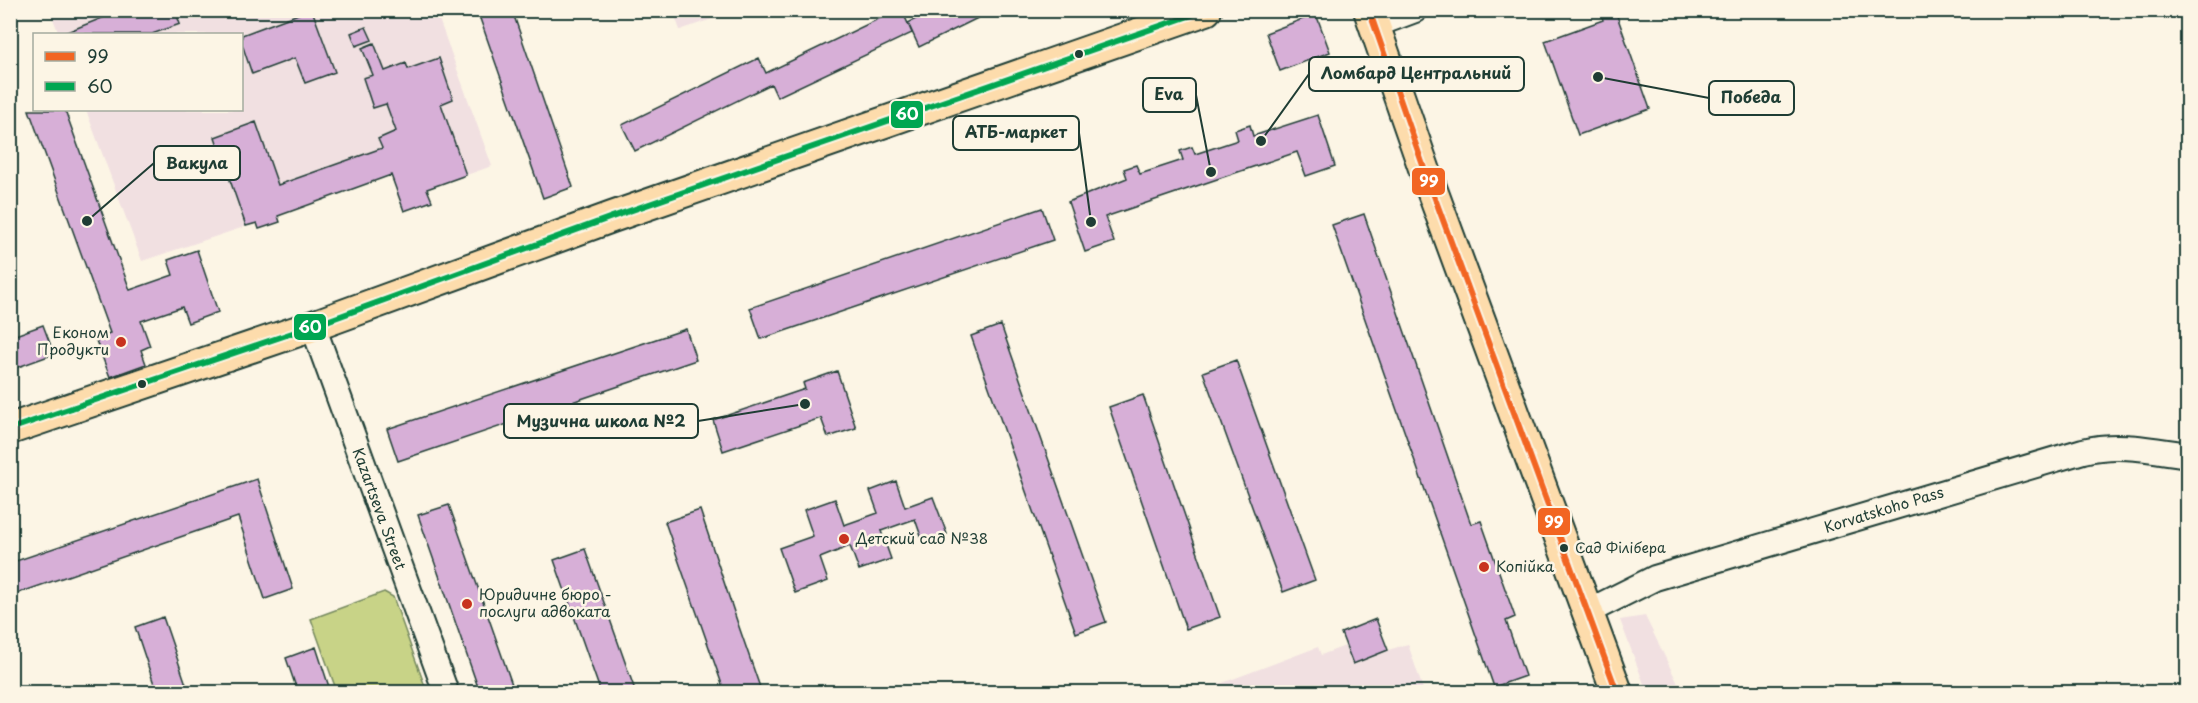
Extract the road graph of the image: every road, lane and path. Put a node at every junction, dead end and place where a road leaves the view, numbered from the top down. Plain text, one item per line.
1 (1206, 10) edge
2 (1415, 10) edge
3 (1372, 18) edge
4 (313, 326) junction
5 (10, 429) edge
6 (2187, 455) edge
7 (1589, 611) junction
8 (446, 693) edge
9 (1617, 693) edge

1 - 4 main road
2 - 3 street
3 - 7 main road
4 - 5 main road
4 - 8 street, Kazartseva Street
6 - 7 street, Korvatskoho Pass
7 - 9 main road

